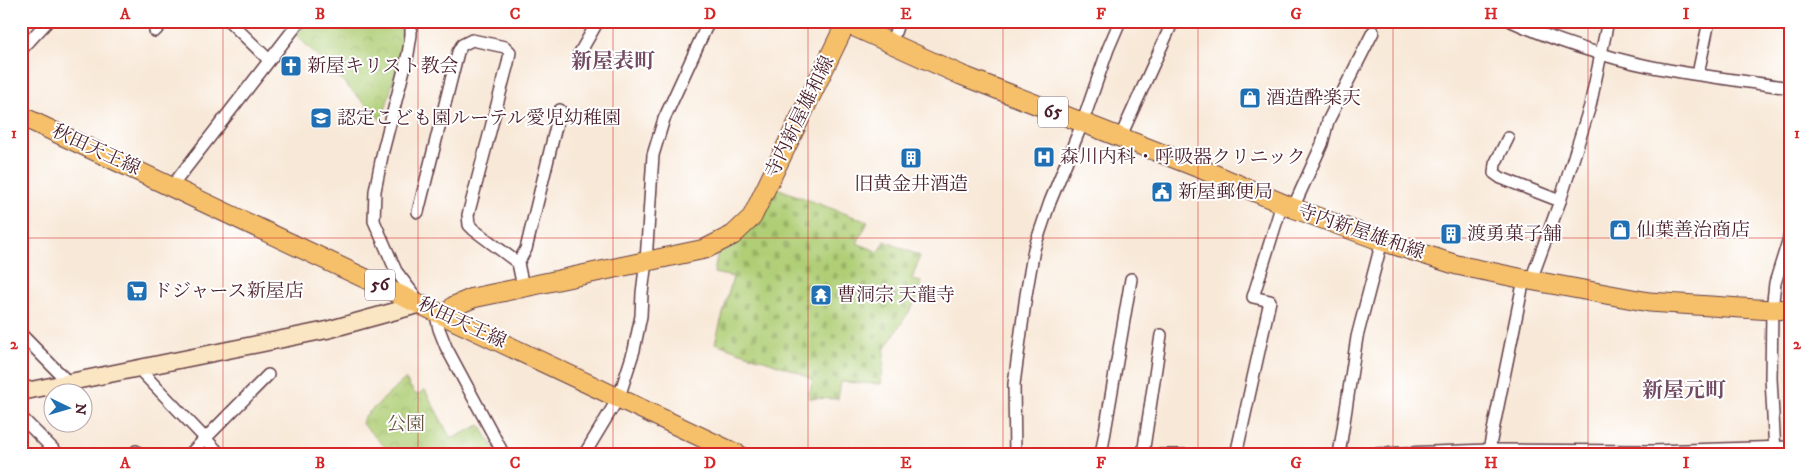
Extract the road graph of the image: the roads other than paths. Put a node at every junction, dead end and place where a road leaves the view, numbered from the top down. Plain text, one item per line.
1 (48, 21) edge
2 (165, 21) edge
3 (229, 21) edge
4 (300, 21) edge
5 (411, 21) edge
6 (598, 21) edge
7 (709, 21) edge
8 (900, 21) edge
9 (1120, 21) edge
10 (1173, 21) edge
11 (1511, 21) edge
12 (1608, 21) edge
13 (1709, 21) edge
14 (844, 22) edge
15 (155, 31) dead end
16 (1373, 32) dead end
17 (891, 44) junction
18 (21, 50) edge
19 (1602, 55) junction
20 (578, 56) dead end
21 (269, 60) junction
22 (1698, 74) junction
23 (1790, 88) edge
24 (560, 110) dead end
25 (21, 116) edge
26 (1082, 124) junction
27 (1120, 138) junction
28 (1508, 138) dead end
29 (172, 186) junction
30 (1560, 201) junction
31 (1288, 206) junction
32 (418, 212) dead end
33 (1790, 235) edge
34 (1382, 241) junction
35 (646, 261) junction
36 (518, 263) junction
37 (1131, 279) dead end
38 (1528, 280) junction
39 (523, 287) junction
40 (1781, 309) edge
41 (435, 310) junction
42 (21, 334) edge
43 (1161, 335) dead end
44 (138, 368) junction
45 (268, 375) dead end
46 (68, 382) junction
47 (21, 392) edge
48 (619, 397) junction
49 (21, 417) edge
50 (205, 439) junction
51 (1790, 447) edge
52 (708, 448) edge
53 (1489, 450) junction
54 (1775, 451) edge
55 (1562, 453) edge
56 (1143, 454) edge
57 (59, 455) edge
58 (189, 455) edge
59 (221, 455) edge
60 (504, 455) edge
61 (584, 455) edge
62 (739, 455) edge
63 (1015, 455) edge
64 (1101, 455) edge
65 (1133, 455) edge
66 (1236, 455) edge
67 (1242, 455) edge
68 (1339, 455) edge
69 (1347, 455) edge

1 - 18 street
2 - 15 street
3 - 21 street
4 - 21 street
5 - 41 street
6 - 20 street
7 - 35 street
8 - 17 street
9 - 26 street
10 - 27 street
11 - 19 street
12 - 19 street
13 - 22 street
14 - 17 main road, 寺内新屋雄和線 / 65
14 - 35 main road, 寺内新屋雄和線 / 65
16 - 31 street
17 - 26 main road, 寺内新屋雄和線 / 65
19 - 22 street
19 - 30 street
21 - 29 street
22 - 23 street
24 - 36 street
25 - 29 main road, 秋田天王線 / 56
26 - 27 main road, 寺内新屋雄和線 / 65
26 - 63 street
27 - 31 main road, 寺内新屋雄和線 / 65
28 - 30 street
29 - 41 main road, 秋田天王線 / 56
30 - 38 street
31 - 34 main road, 寺内新屋雄和線 / 65
31 - 66 street
32 - 36 street
33 - 40 street
34 - 38 main road, 寺内新屋雄和線 / 65
34 - 68 street
35 - 39 main road, 寺内新屋雄和線 / 65
35 - 48 street
36 - 39 street
37 - 64 street
38 - 40 main road, 寺内新屋雄和線 / 65
38 - 53 street
39 - 41 main road, 寺内新屋雄和線 / 65
40 - 54 street
41 - 44 street
41 - 48 main road, 秋田天王線 / 56
41 - 60 street
42 - 46 street
43 - 56 street
44 - 46 street
44 - 50 street
45 - 50 street
46 - 47 street
48 - 52 main road, 秋田天王線 / 56
48 - 61 street
49 - 57 street
50 - 58 street
50 - 59 street
51 - 54 street
52 - 62 main road, 秋田天王線 / 56
53 - 55 street
53 - 69 street
54 - 55 street
56 - 65 street
56 - 66 street
66 - 67 street

